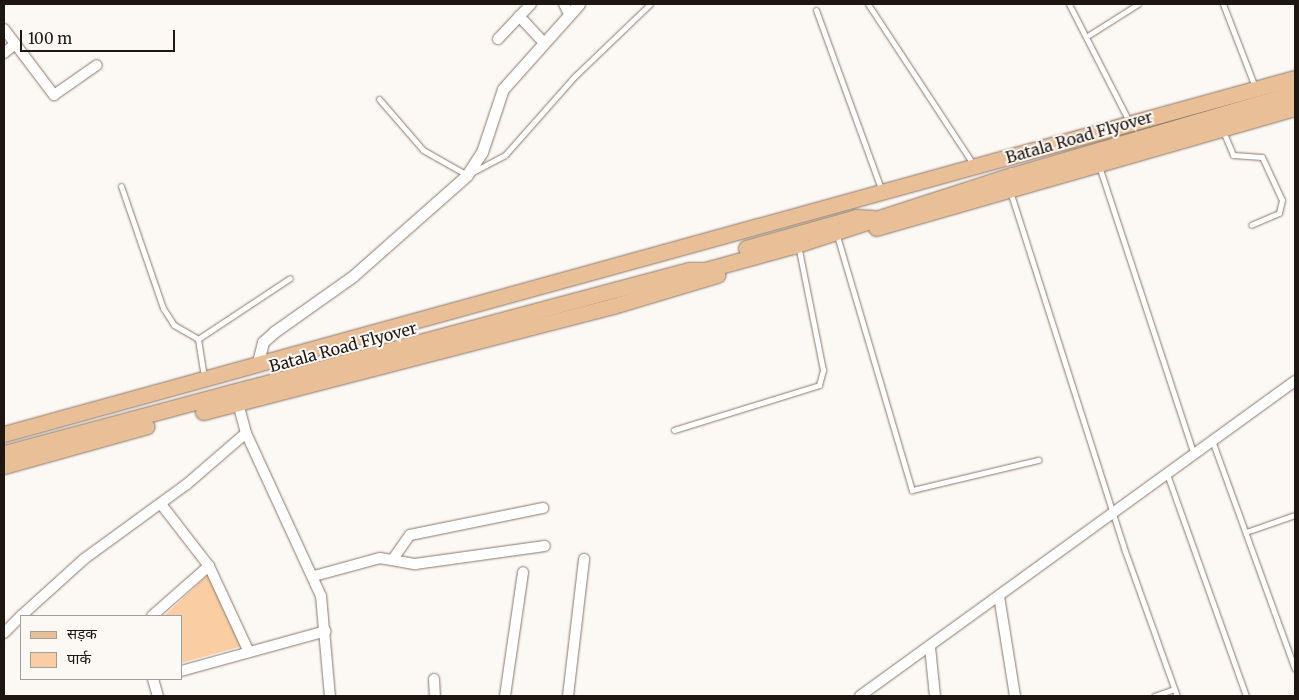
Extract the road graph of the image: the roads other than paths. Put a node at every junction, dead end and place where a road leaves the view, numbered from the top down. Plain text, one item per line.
1 (532, 4) edge
2 (578, 4) edge
3 (650, 4) edge
4 (868, 4) edge
5 (1069, 4) edge
6 (1138, 4) edge
7 (1223, 4) edge
8 (567, 9) edge
9 (816, 10) dead end
10 (519, 16) junction
11 (4, 30) edge
12 (1089, 35) junction
13 (498, 38) dead end
14 (543, 42) junction
15 (15, 44) junction
16 (4, 53) edge
17 (97, 65) dead end
18 (1295, 78) edge
19 (1256, 88) junction
20 (1295, 93) edge
21 (379, 100) dead end
22 (1295, 108) edge
23 (1130, 122) junction
24 (1222, 128) junction
25 (1098, 163) junction
26 (974, 165) junction
27 (467, 175) junction
28 (121, 186) dead end
29 (881, 189) junction
30 (1009, 189) junction
31 (1251, 225) dead end
32 (838, 239) junction
33 (799, 250) junction
34 (290, 278) dead end
35 (198, 340) junction
36 (258, 362) junction
37 (204, 377) junction
38 (1295, 381) edge
39 (238, 404) junction
40 (674, 430) dead end
41 (246, 432) junction
42 (4, 434) edge
43 (1213, 443) junction
44 (4, 453) edge
45 (1194, 455) junction
46 (1038, 460) dead end
47 (4, 466) edge
48 (1167, 474) junction
49 (161, 504) junction
50 (542, 508) dead end
51 (1113, 512) junction
52 (1295, 515) edge
53 (1246, 532) junction
54 (546, 546) dead end
55 (584, 558) dead end
56 (394, 559) junction
57 (209, 566) junction
58 (523, 572) dead end
59 (314, 576) junction
60 (1000, 596) junction
61 (22, 615) edge
62 (153, 615) edge
63 (20, 617) edge
64 (326, 631) junction
65 (4, 632) edge
66 (930, 647) junction
67 (248, 650) junction
68 (1295, 669) edge
69 (182, 671) edge
70 (434, 679) dead end
71 (155, 680) edge
72 (1174, 689) junction
73 (158, 696) edge
74 (330, 696) edge
75 (435, 696) edge
76 (504, 696) edge
77 (568, 696) edge
78 (860, 696) edge
79 (935, 696) edge
80 (1015, 696) edge
81 (1154, 696) edge
82 (1177, 696) edge
83 (1246, 696) edge

1 - 10 street
2 - 8 street
3 - 27 lane
4 - 26 lane
5 - 12 lane
6 - 12 lane
7 - 19 lane
8 - 14 street
9 - 29 lane
10 - 13 street
10 - 14 street
11 - 15 street
12 - 23 lane
14 - 27 street
15 - 16 street
15 - 17 street
18 - 19 main road
19 - 23 main road
20 - 44 main road, Batala Road Flyover
21 - 27 lane
22 - 24 main road
23 - 26 main road
24 - 25 main road
24 - 31 lane
25 - 30 main road
25 - 45 lane
26 - 29 main road
27 - 36 street
28 - 35 lane
29 - 36 main road
30 - 32 main road
30 - 51 lane
32 - 33 main road
32 - 46 lane
33 - 39 main road
33 - 40 lane
34 - 35 lane
35 - 37 lane
36 - 37 main road
37 - 42 main road
38 - 43 street
39 - 41 street
39 - 47 main road
41 - 49 street
41 - 59 street
43 - 45 street
43 - 53 lane
45 - 48 street
48 - 51 street
48 - 83 lane
49 - 57 street
49 - 61 street
50 - 56 street
51 - 60 street
51 - 72 lane
52 - 53 lane
53 - 68 lane
54 - 56 street
55 - 77 street
56 - 59 street
57 - 62 street
57 - 67 street
58 - 76 street
59 - 64 street
60 - 66 street
60 - 80 street
63 - 65 street
64 - 67 street
64 - 74 street
66 - 78 street
66 - 79 street
67 - 69 street
70 - 75 street
71 - 73 street
72 - 81 lane
72 - 82 lane

